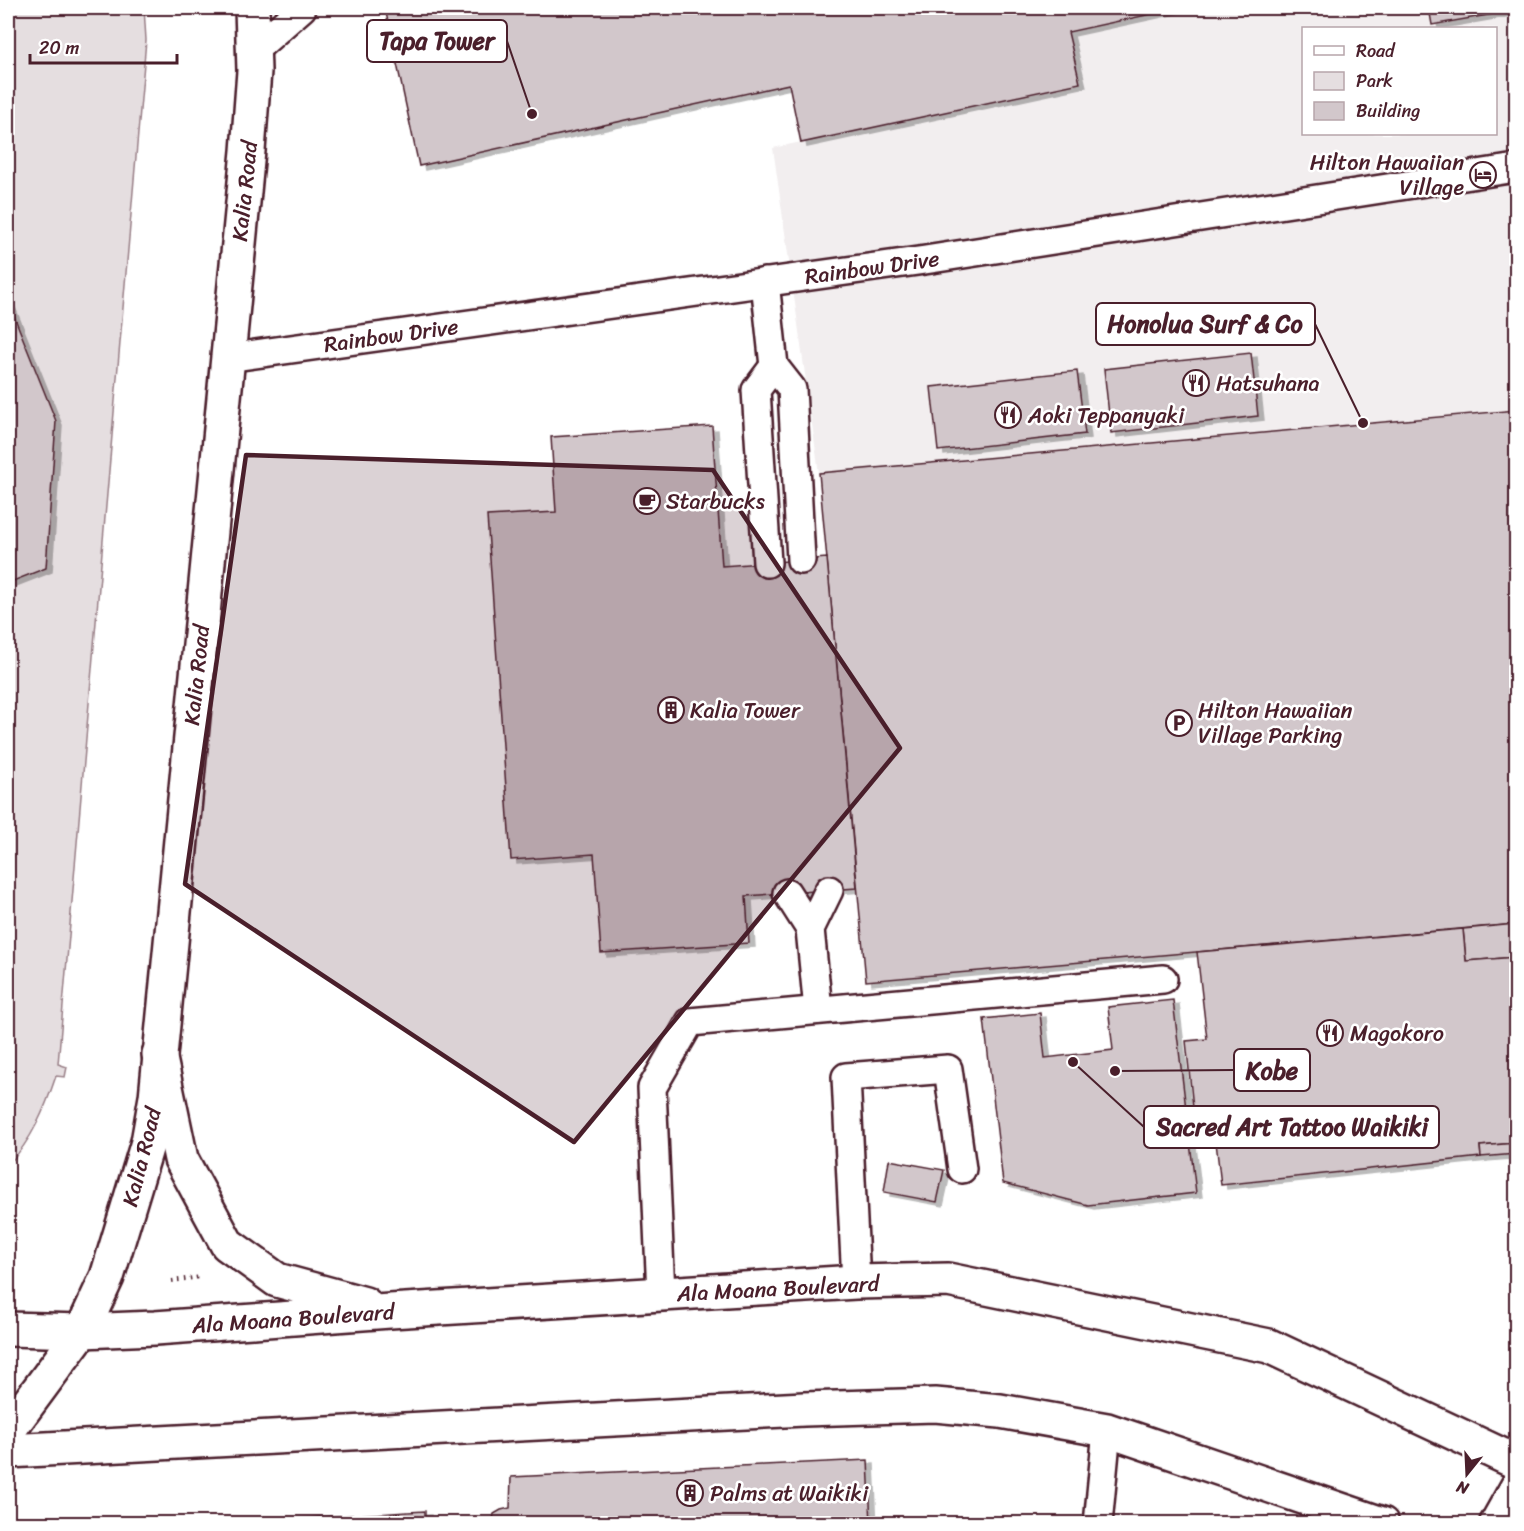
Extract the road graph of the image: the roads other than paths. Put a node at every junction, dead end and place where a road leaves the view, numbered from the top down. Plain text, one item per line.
1 (252, 8) edge
2 (302, 8) edge
3 (253, 51) junction
4 (1516, 168) edge
5 (765, 282) junction
6 (227, 358) junction
7 (774, 366) junction
8 (801, 560) dead end
9 (767, 563) dead end
10 (829, 890) dead end
11 (787, 893) dead end
12 (810, 929) junction
13 (1163, 979) dead end
14 (818, 1010) junction
15 (159, 1054) junction
16 (962, 1169) dead end
17 (856, 1282) junction
18 (662, 1294) junction
19 (390, 1311) junction
20 (8, 1329) edge
21 (82, 1331) junction
22 (1107, 1430) junction
23 (8, 1431) edge
24 (8, 1451) edge
25 (1516, 1462) edge
26 (1516, 1483) edge
27 (1098, 1524) edge
28 (1382, 1524) edge
29 (1493, 1524) edge

1 - 3 main road, Kalia Road
2 - 3 lane
3 - 6 main road, Kalia Road
4 - 5 lane, Rainbow Drive
5 - 6 lane, Rainbow Drive
5 - 7 lane
6 - 15 main road, Kalia Road
7 - 8 lane
7 - 9 lane
10 - 12 lane
11 - 12 lane
12 - 14 lane
13 - 14 lane
14 - 18 lane
15 - 19 main road
15 - 21 main road, Kalia Road
16 - 17 lane
17 - 18 main road, Ala Moana Boulevard
17 - 25 main road, Ala Moana Boulevard
18 - 19 main road, Ala Moana Boulevard
19 - 21 main road, Ala Moana Boulevard
20 - 21 main road, Ala Moana Boulevard
21 - 23 main road, Kalia Road
22 - 24 main road
22 - 27 lane
22 - 28 main road
26 - 29 lane

